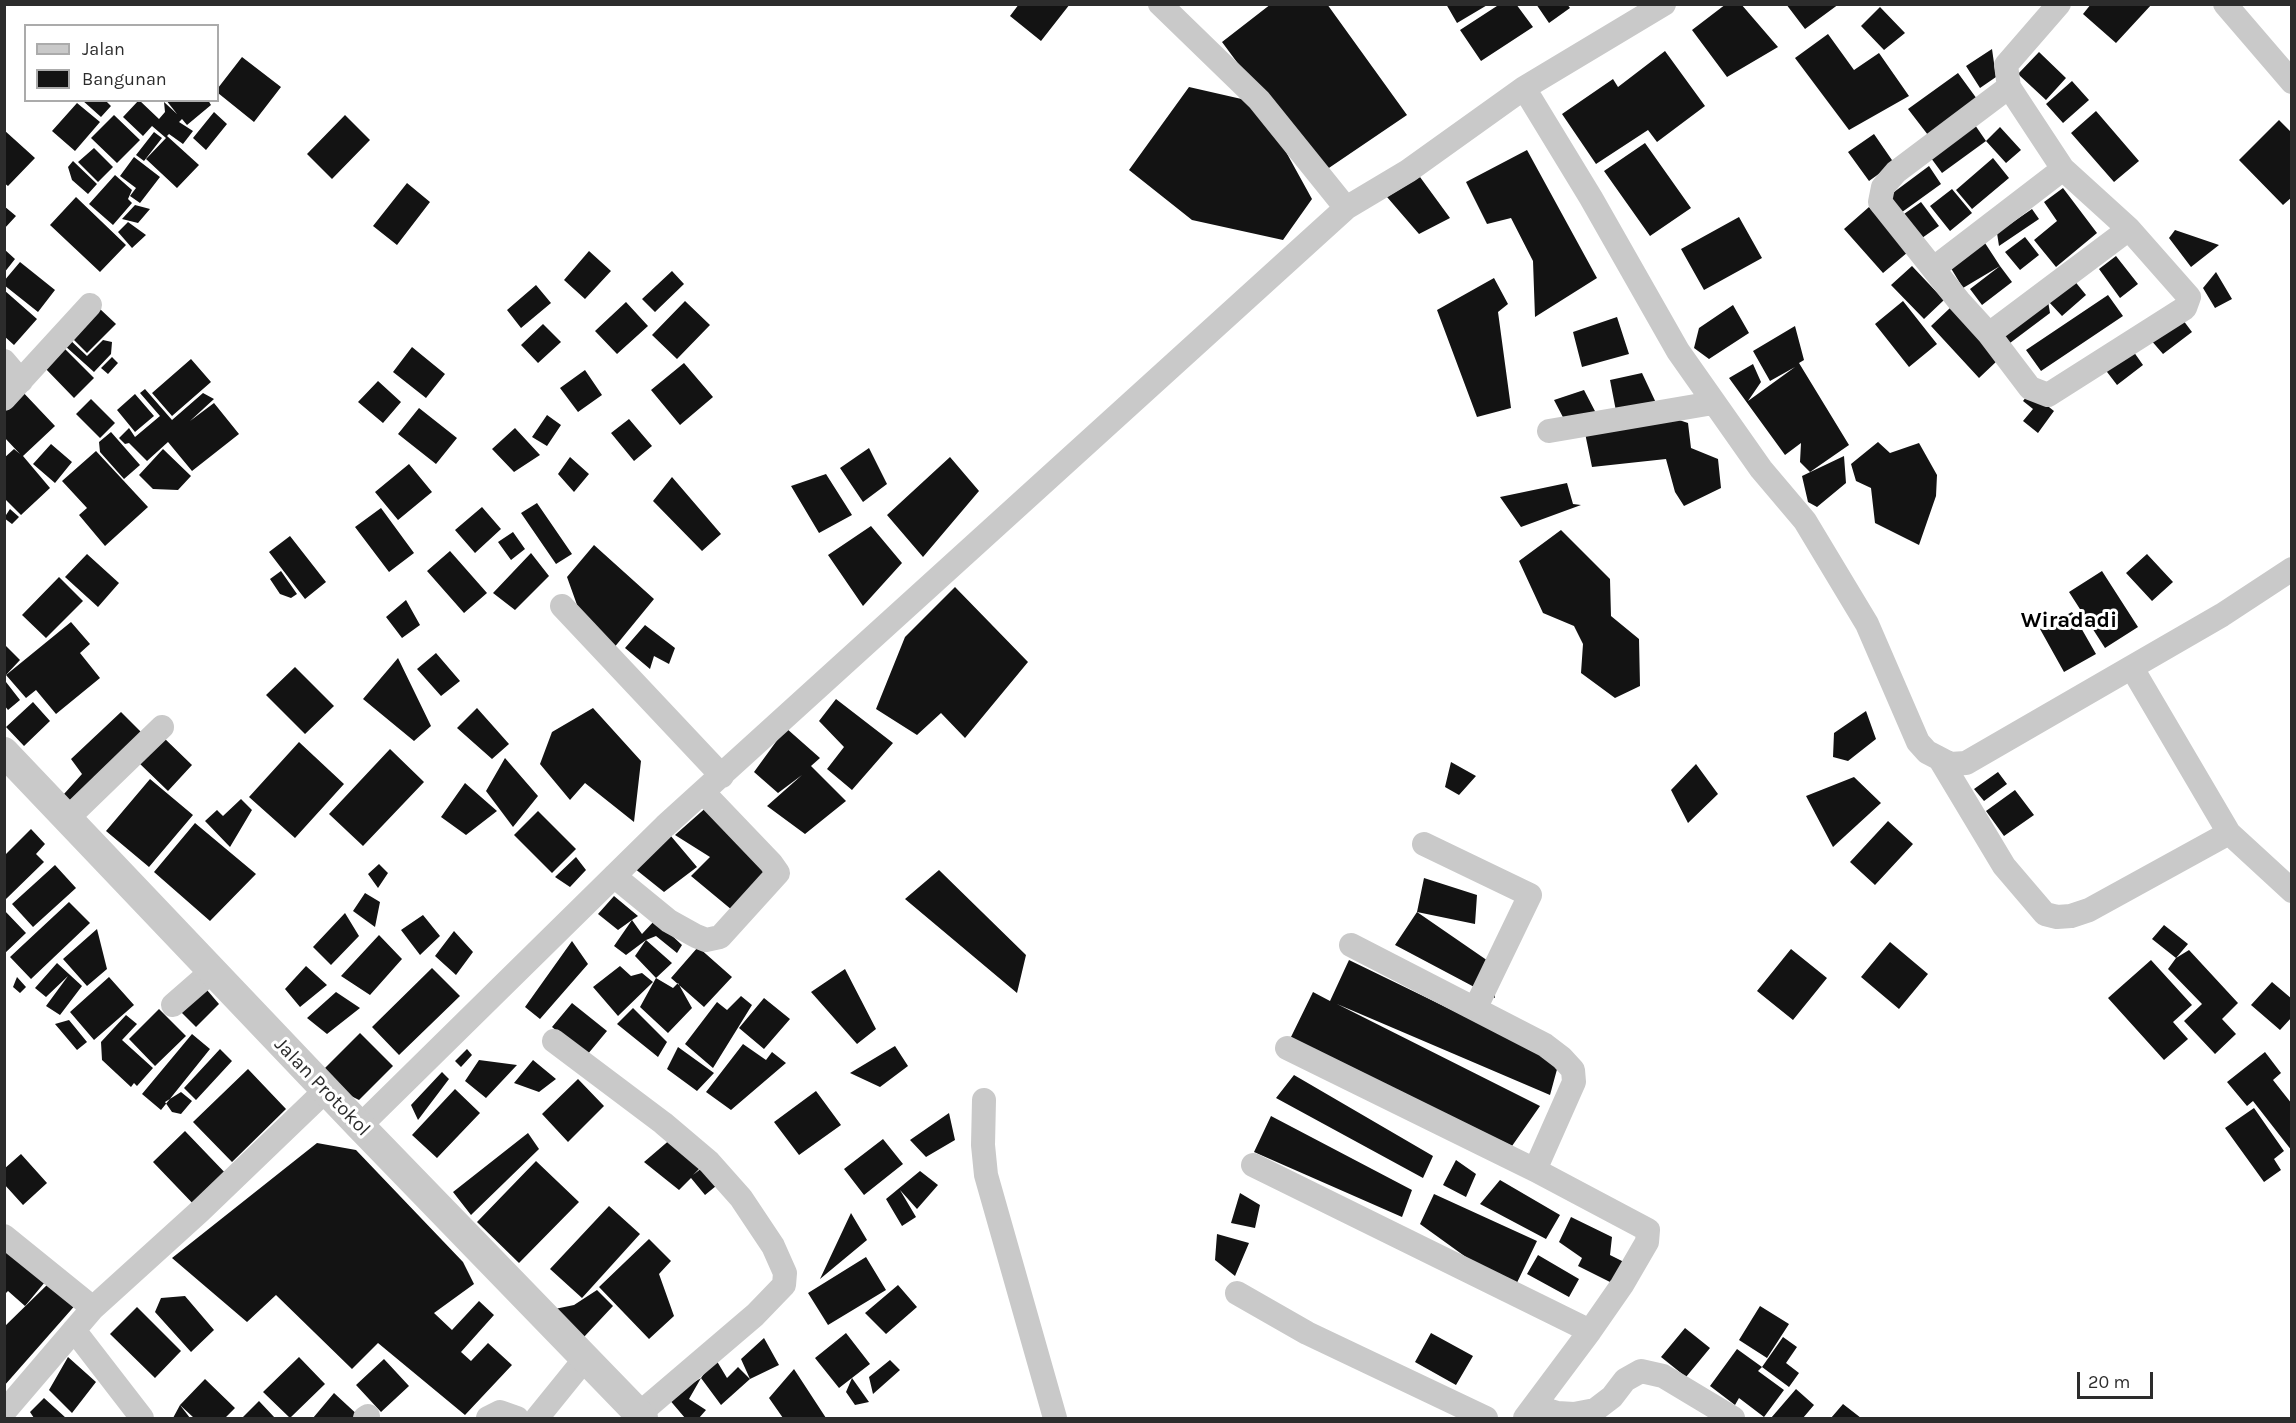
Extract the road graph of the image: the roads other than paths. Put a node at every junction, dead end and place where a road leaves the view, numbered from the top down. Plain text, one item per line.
1 (1160, 4) edge
2 (1664, 4) edge
3 (2059, 4) edge
4 (2225, 4) edge
5 (2292, 82) edge
6 (2009, 87) junction
7 (1524, 88) junction
8 (2063, 169) junction
9 (1346, 208) junction
10 (2129, 230) junction
11 (1934, 268) junction
12 (90, 305) dead end
13 (1989, 334) junction
14 (4, 361) edge
15 (21, 381) junction
16 (4, 399) edge
17 (1713, 403) junction
18 (1549, 431) dead end
19 (2292, 569) edge
20 (562, 606) dead end
21 (2132, 668) junction
22 (162, 727) dead end
23 (4, 752) edge
24 (1941, 761) junction
25 (722, 776) junction
26 (704, 793) junction
27 (68, 818) junction
28 (2229, 833) junction
29 (1424, 844) dead end
30 (614, 876) junction
31 (2292, 891) edge
32 (1351, 945) dead end
33 (212, 971) junction
34 (173, 1005) dead end
35 (1475, 1009) junction
36 (554, 1041) dead end
37 (1287, 1047) dead end
38 (326, 1090) junction
39 (984, 1101) dead end
40 (360, 1126) junction
41 (1253, 1165) dead end
42 (1535, 1170) junction
43 (4, 1236) edge
44 (1237, 1293) dead end
45 (93, 1308) junction
46 (74, 1330) junction
47 (1590, 1331) junction
48 (584, 1360) junction
49 (4, 1412) edge
50 (1529, 1412) edge
51 (641, 1416) edge
52 (142, 1419) edge
53 (488, 1419) edge
54 (518, 1419) edge
55 (537, 1419) edge
56 (1055, 1419) edge
57 (1486, 1419) edge
58 (1732, 1419) edge

1 - 9 street
2 - 7 street
3 - 6 street
4 - 5 street
6 - 8 street
6 - 11 street
7 - 9 street
7 - 17 street
8 - 10 street
8 - 11 street
9 - 25 street
10 - 13 street
10 - 13 street
11 - 13 street
12 - 15 street
14 - 15 street
15 - 16 street
17 - 18 street
17 - 24 street
19 - 21 street
20 - 25 street
21 - 24 street
21 - 28 street
22 - 27 street
23 - 27 street, Jalan Protokol
24 - 28 street
25 - 26 street
26 - 30 street
26 - 30 street
27 - 33 street, Jalan Protokol
28 - 31 street
29 - 35 street
30 - 40 street
32 - 35 street
33 - 34 street
33 - 38 street, Jalan Protokol
35 - 42 street
36 - 51 street
37 - 42 street
38 - 40 street, Jalan Protokol
38 - 45 street
39 - 56 street
40 - 48 street, Jalan Protokol
41 - 47 street
42 - 47 street
43 - 45 street
44 - 57 street
45 - 46 street
46 - 49 street
46 - 52 street
47 - 50 street
48 - 51 street, Jalan Protokol
48 - 55 street
50 - 58 street
53 - 54 street

